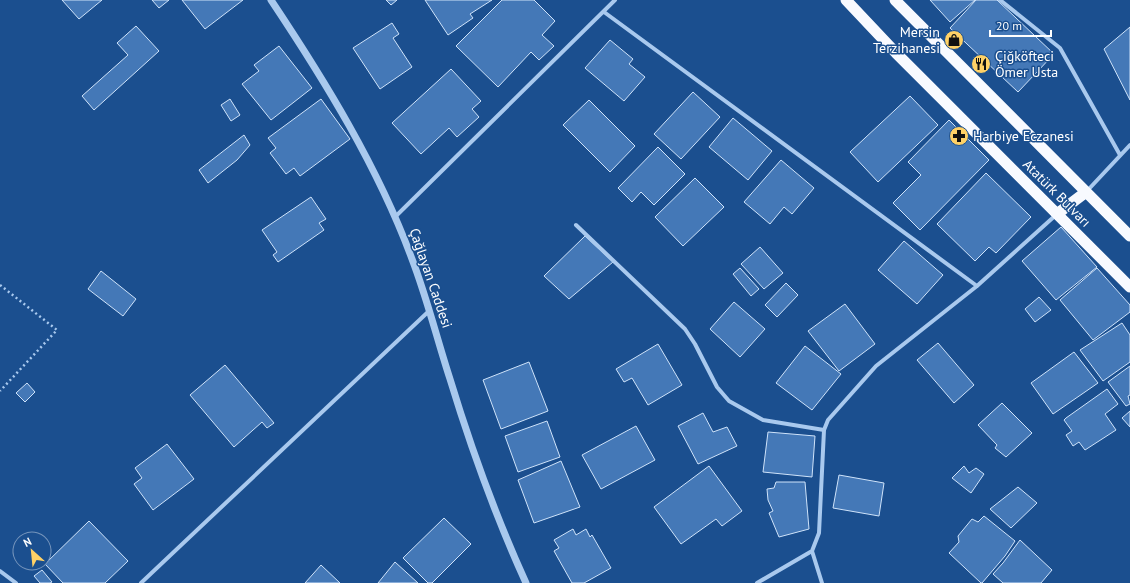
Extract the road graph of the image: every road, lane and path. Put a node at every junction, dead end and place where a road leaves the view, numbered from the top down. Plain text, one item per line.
1 (271, 0) edge
2 (615, 0) edge
3 (846, 0) edge
4 (895, 0) edge
5 (1000, 0) edge
6 (604, 12) junction
7 (1130, 145) edge
8 (1120, 155) junction
9 (1086, 192) junction
10 (1057, 214) junction
11 (395, 217) junction
12 (576, 225) dead end
13 (1130, 236) edge
14 (0, 285) edge
15 (977, 286) junction
16 (1130, 287) edge
17 (430, 310) junction
18 (0, 391) edge
19 (824, 430) junction
20 (812, 551) junction
21 (0, 571) edge
22 (16, 583) edge
23 (141, 583) edge
24 (526, 583) edge
25 (757, 583) edge
26 (822, 583) edge

1 - 11 street, Çağlayan Caddesi
2 - 6 street
3 - 10 highway, Atatürk Bulvarı
4 - 9 highway, Atatürk Bulvarı
5 - 8 street
6 - 11 street
6 - 15 street
7 - 8 street
8 - 9 street
9 - 10 highway
9 - 13 highway, Atatürk Bulvarı
10 - 15 street
10 - 16 highway, Atatürk Bulvarı
11 - 17 street, Çağlayan Caddesi
12 - 19 street
14 - 18 path
15 - 19 street
17 - 23 street
17 - 24 street, Çağlayan Caddesi
19 - 20 street
20 - 25 street
20 - 26 street
21 - 22 street

